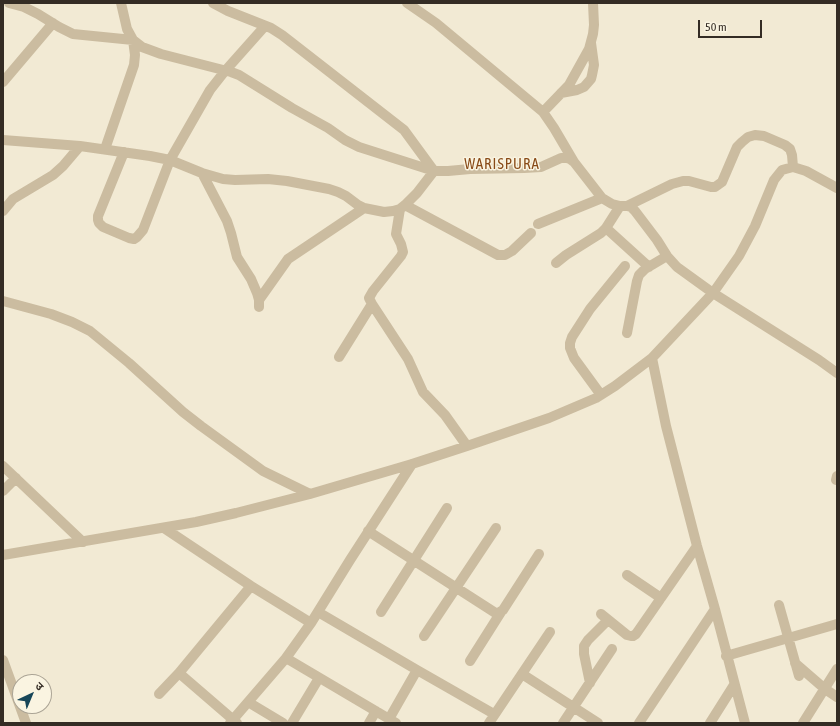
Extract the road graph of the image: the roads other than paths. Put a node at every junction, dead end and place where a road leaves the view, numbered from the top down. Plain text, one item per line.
1 (9, 3) edge
2 (121, 3) edge
3 (213, 3) edge
4 (407, 3) edge
5 (593, 3) edge
6 (53, 23) junction
7 (265, 26) junction
8 (133, 40) junction
9 (591, 43) junction
10 (225, 71) junction
11 (3, 82) edge
12 (561, 93) junction
13 (543, 112) junction
14 (3, 140) edge
15 (80, 146) junction
16 (105, 149) junction
17 (124, 152) junction
18 (170, 160) junction
19 (574, 162) junction
20 (793, 167) junction
21 (434, 171) junction
22 (202, 173) junction
23 (837, 188) edge
24 (602, 198) junction
25 (624, 206) junction
26 (403, 207) junction
27 (364, 208) junction
28 (3, 211) edge
29 (538, 224) dead end
30 (606, 228) junction
31 (531, 233) dead end
32 (667, 256) junction
33 (556, 264) dead end
34 (625, 266) dead end
35 (649, 267) junction
36 (713, 293) junction
37 (3, 301) edge
38 (372, 304) junction
39 (627, 333) dead end
40 (338, 357) dead end
41 (652, 358) junction
42 (837, 373) edge
43 (601, 395) junction
44 (467, 446) junction
45 (412, 464) junction
46 (3, 466) edge
47 (16, 478) junction
48 (3, 491) edge
49 (310, 494) junction
50 (447, 508) dead end
51 (164, 528) junction
52 (496, 528) dead end
53 (368, 531) junction
54 (83, 542) junction
55 (697, 546) junction
56 (540, 554) dead end
57 (3, 555) edge
58 (414, 561) junction
59 (628, 575) dead end
60 (251, 586) junction
61 (456, 588) junction
62 (661, 598) junction
63 (779, 605) dead end
64 (715, 609) junction
65 (318, 612) junction
66 (381, 612) dead end
67 (501, 612) junction
68 (311, 623) junction
69 (834, 627) edge
70 (550, 632) dead end
71 (424, 636) dead end
72 (788, 638) junction
73 (612, 649) dead end
74 (726, 656) junction
75 (286, 658) junction
76 (470, 661) dead end
77 (3, 662) edge
78 (795, 663) junction
79 (837, 669) edge
80 (417, 670) junction
81 (179, 673) junction
82 (522, 674) junction
83 (799, 676) dead end
84 (319, 678) junction
85 (590, 683) junction
86 (734, 685) junction
87 (825, 689) junction
88 (159, 694) dead end
89 (837, 697) edge
90 (248, 702) junction
91 (573, 707) junction
92 (376, 711) junction
93 (491, 719) edge
94 (393, 721) edge
95 (233, 722) edge
96 (26, 723) edge
97 (283, 723) edge
98 (292, 723) edge
99 (369, 723) edge
100 (563, 723) edge
101 (598, 723) edge
102 (639, 723) edge
103 (710, 723) edge
104 (745, 723) edge
105 (803, 723) edge

1 - 6 street
2 - 8 street
3 - 7 street
4 - 13 street
5 - 9 street
6 - 8 street
6 - 11 street
7 - 10 street
7 - 21 street
8 - 10 street
8 - 16 street
9 - 12 street
9 - 12 street
10 - 18 street
10 - 21 street
12 - 13 street
13 - 19 street
14 - 15 street
15 - 16 street
15 - 28 street
16 - 17 street
17 - 18 street
17 - 18 street
18 - 22 street
19 - 21 street
19 - 24 street
20 - 23 street
20 - 25 street
20 - 36 street
21 - 26 street
22 - 27 street
22 - 27 street
24 - 25 street
24 - 29 street
25 - 30 street
25 - 32 street
26 - 27 street
26 - 31 street
26 - 38 street
30 - 33 street
30 - 35 street
32 - 35 street
32 - 36 street
34 - 43 street
35 - 39 street
36 - 41 street
36 - 42 street
37 - 49 street
38 - 40 street
38 - 44 street
41 - 43 street
41 - 55 street
43 - 44 street
44 - 45 street
45 - 49 street
45 - 53 street
46 - 47 street
47 - 48 street
47 - 54 street
49 - 51 street
50 - 58 street
51 - 54 street
51 - 60 street
52 - 61 street
53 - 58 street
53 - 65 street
54 - 57 street
55 - 62 street
55 - 64 street
56 - 67 street
58 - 61 street
58 - 66 street
59 - 62 street
60 - 68 street
60 - 81 street
61 - 67 street
61 - 71 street
62 - 85 street
63 - 72 street
64 - 74 street
64 - 102 street
65 - 68 street
65 - 80 street
67 - 76 street
68 - 75 street
69 - 72 street
70 - 82 street
72 - 74 street
72 - 78 street
73 - 85 street
74 - 86 street
75 - 84 street
75 - 90 street
77 - 96 street
78 - 83 street
78 - 87 street
79 - 87 street
80 - 93 street
80 - 94 street
81 - 88 street
81 - 95 street
82 - 91 street
82 - 93 street
84 - 92 street
84 - 98 street
85 - 91 street
86 - 103 street
86 - 104 street
87 - 89 street
87 - 105 street
90 - 95 street
90 - 97 street
91 - 100 street
91 - 101 street
92 - 94 street
92 - 99 street

